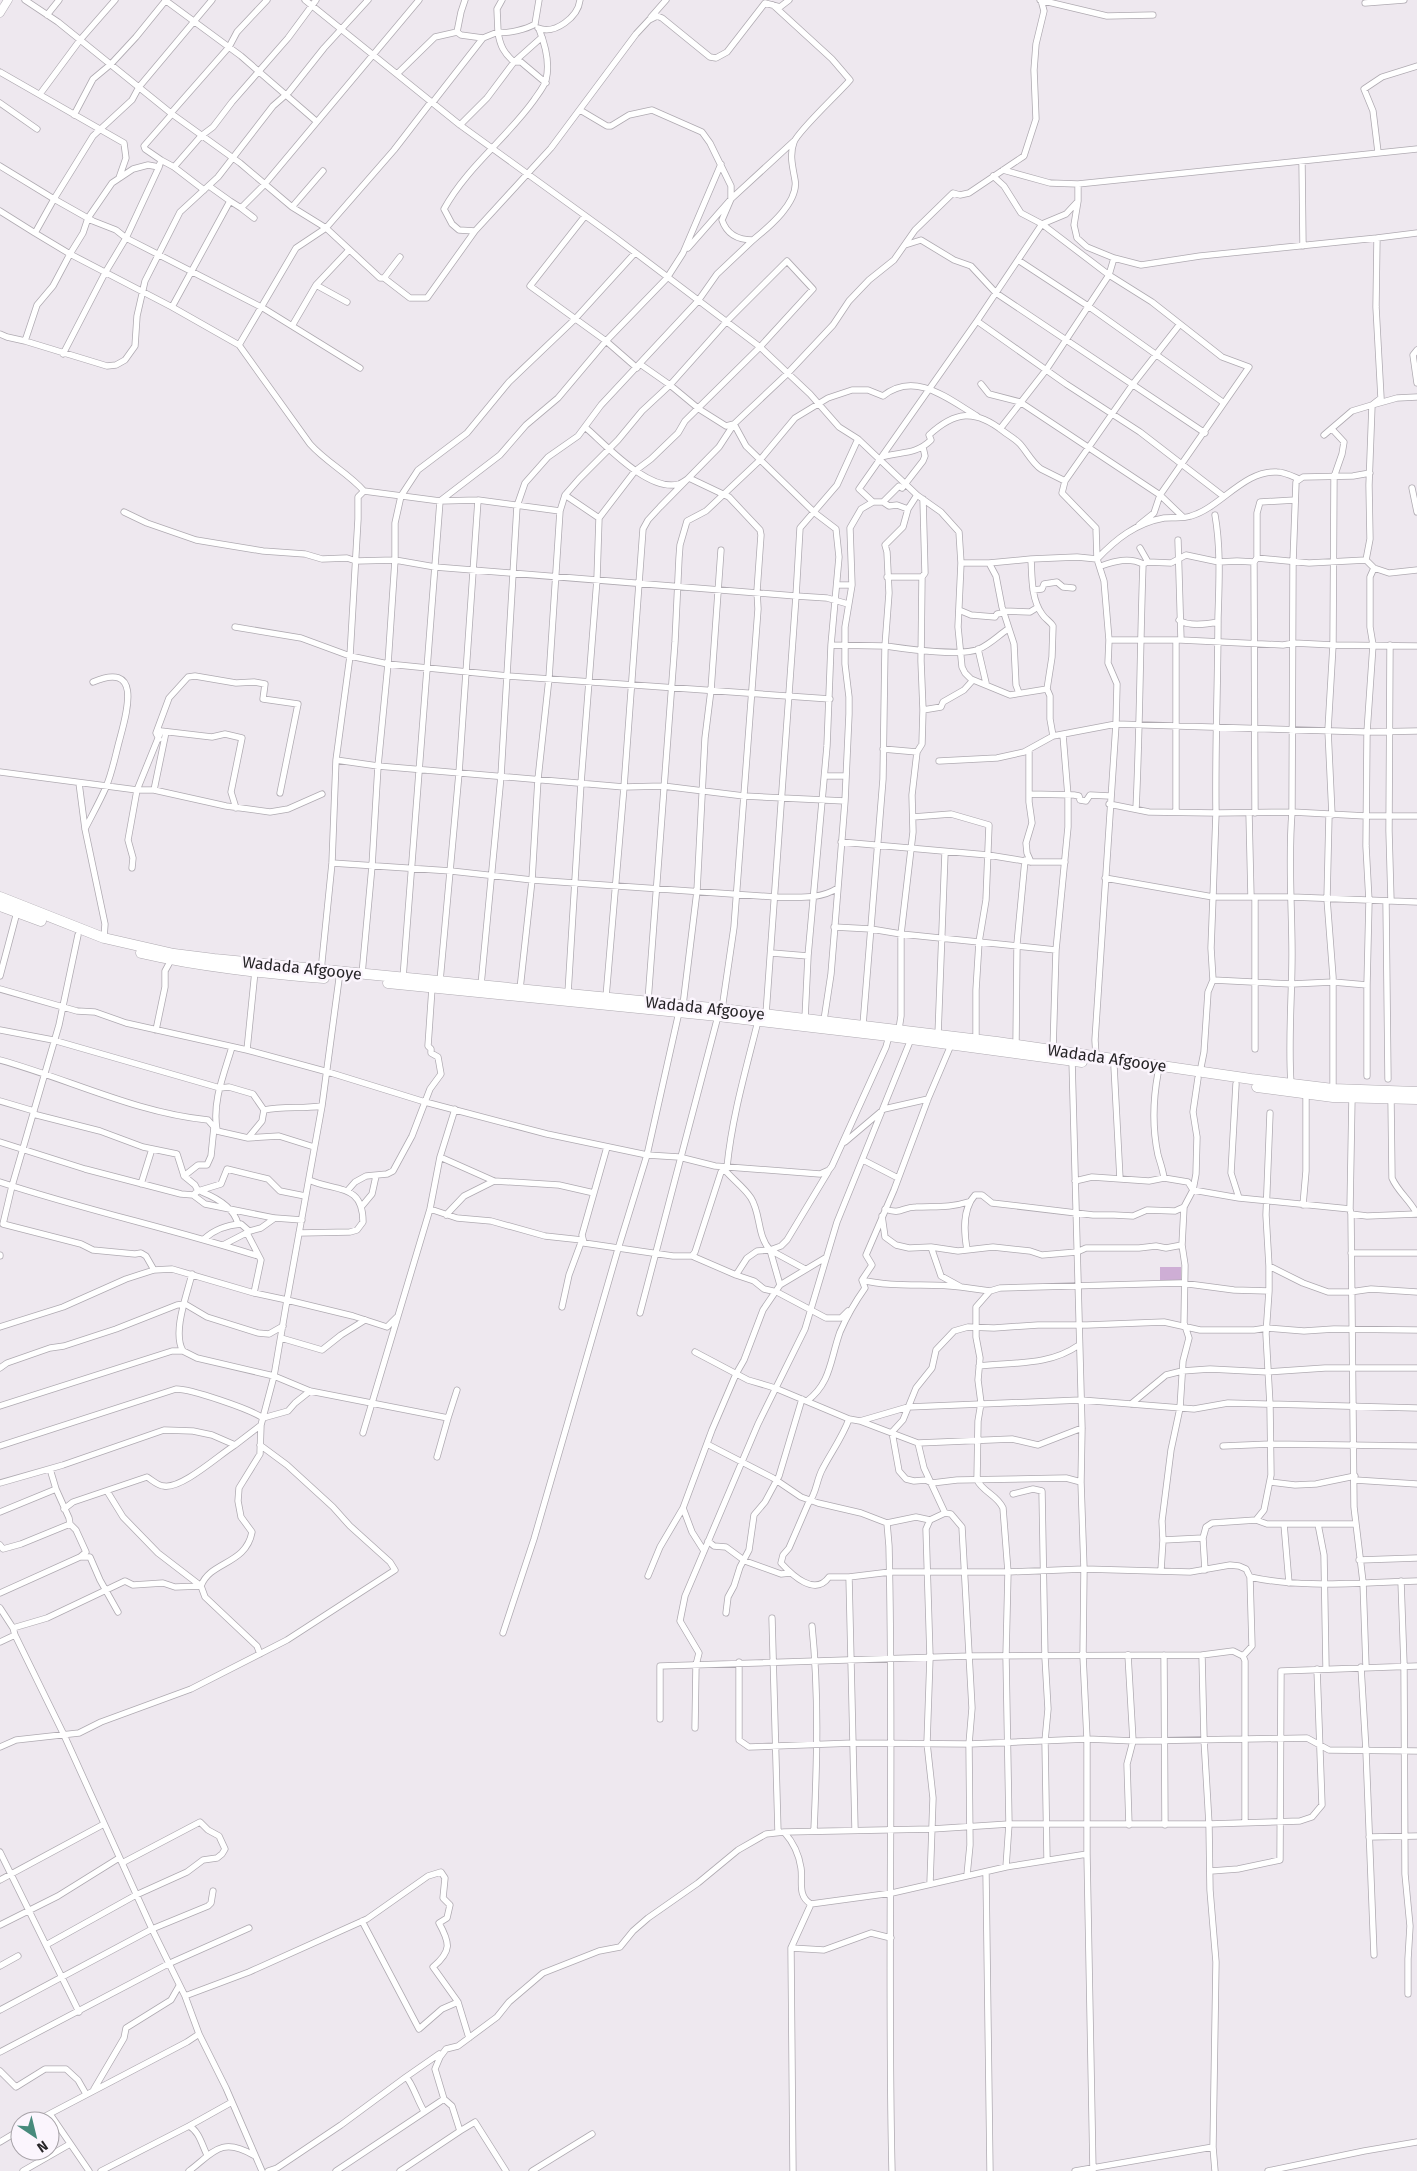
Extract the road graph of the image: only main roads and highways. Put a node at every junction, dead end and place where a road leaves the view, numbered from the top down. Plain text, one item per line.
1 (8, 0) edge
2 (0, 14) edge
3 (0, 898) edge
4 (0, 906) edge
5 (436, 984) junction
6 (681, 1008) junction
7 (762, 1018) junction
8 (1199, 1075) junction
9 (1417, 1092) edge
10 (1417, 1099) edge

1 - 2 main road
3 - 5 highway, Wadada Afgooye
4 - 5 highway, Wadada Afgooye
5 - 6 highway, Wadada Afgooye
5 - 6 highway, Wadada Afgooye
6 - 7 highway, Wadada Afgooye
7 - 8 highway, Wadada Afgooye
7 - 8 highway, Wadada Afgooye
8 - 9 highway, Wadada Afgooye
8 - 10 highway, Wadada Afgooye

